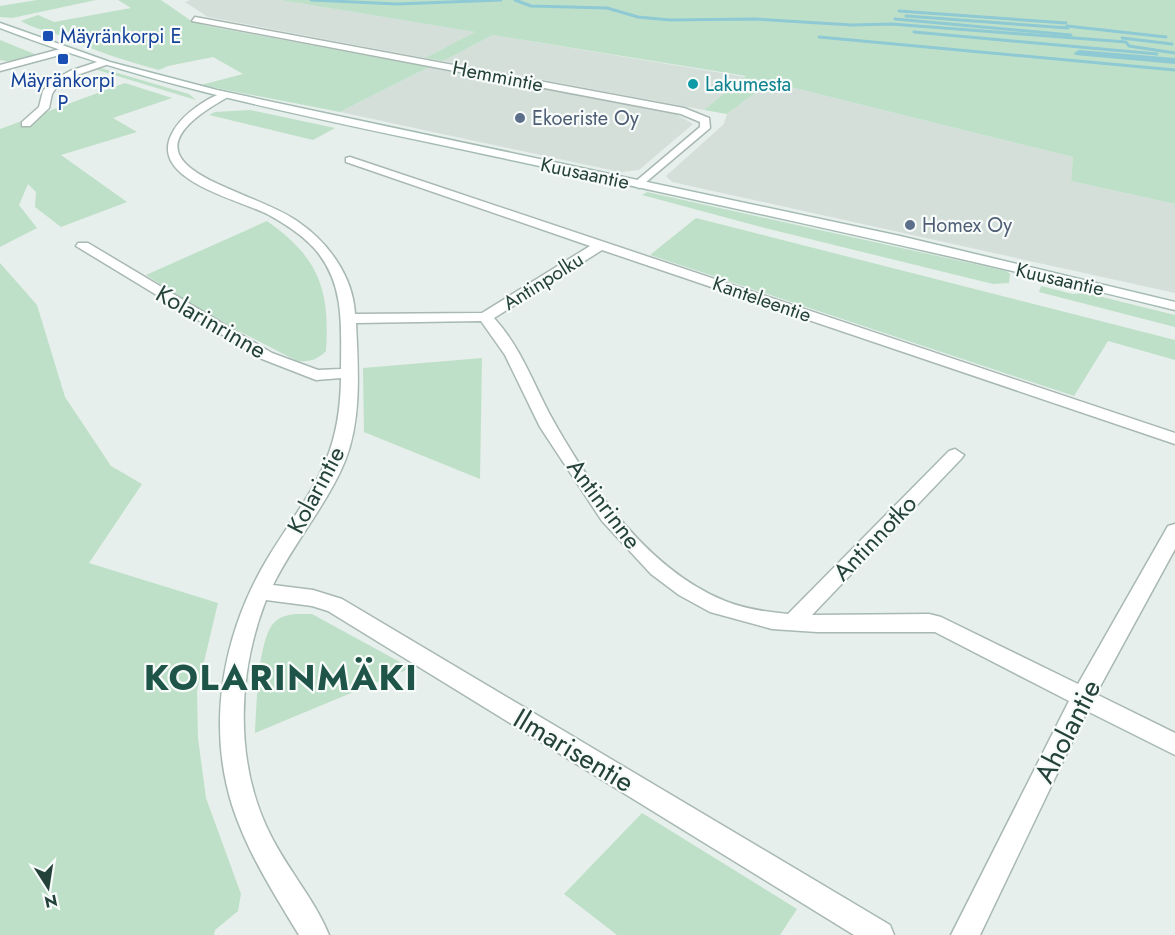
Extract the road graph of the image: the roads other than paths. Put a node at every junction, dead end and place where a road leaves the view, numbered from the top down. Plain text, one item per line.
1 (195, 19) dead end
2 (0, 25) edge
3 (64, 51) junction
4 (103, 63) junction
5 (0, 68) edge
6 (225, 95) junction
7 (26, 124) dead end
8 (350, 160) dead end
9 (639, 184) junction
10 (600, 244) junction
11 (83, 246) dead end
12 (1175, 306) edge
13 (485, 317) junction
14 (348, 320) junction
15 (347, 373) junction
16 (1175, 439) edge
17 (955, 455) dead end
18 (1175, 531) edge
19 (259, 591) junction
20 (794, 621) junction
21 (1082, 698) junction
22 (1175, 745) edge
23 (315, 935) edge
24 (880, 935) edge
25 (964, 935) edge

1 - 9 street, Hemmintie
2 - 3 street, Kuusaantie
3 - 4 street, Kuusaantie
3 - 5 street
4 - 6 street, Kuusaantie
4 - 7 street
6 - 9 street, Kuusaantie
6 - 14 street, Kolarintie
8 - 10 street, Kanteleentie
9 - 12 street, Kuusaantie
10 - 13 street, Antinpolku
10 - 16 street, Kanteleentie
11 - 15 street, Kolarinrinne
13 - 14 street
13 - 20 street, Antinrinne
14 - 15 street, Kolarintie
15 - 19 street, Kolarintie
17 - 20 street, Antinnotko
18 - 21 street, Aholantie
19 - 23 street, Kolarintie
19 - 24 street, Ilmarisentie
20 - 21 street, Antinrinne
21 - 22 street, Antinrinne
21 - 25 street, Aholantie

